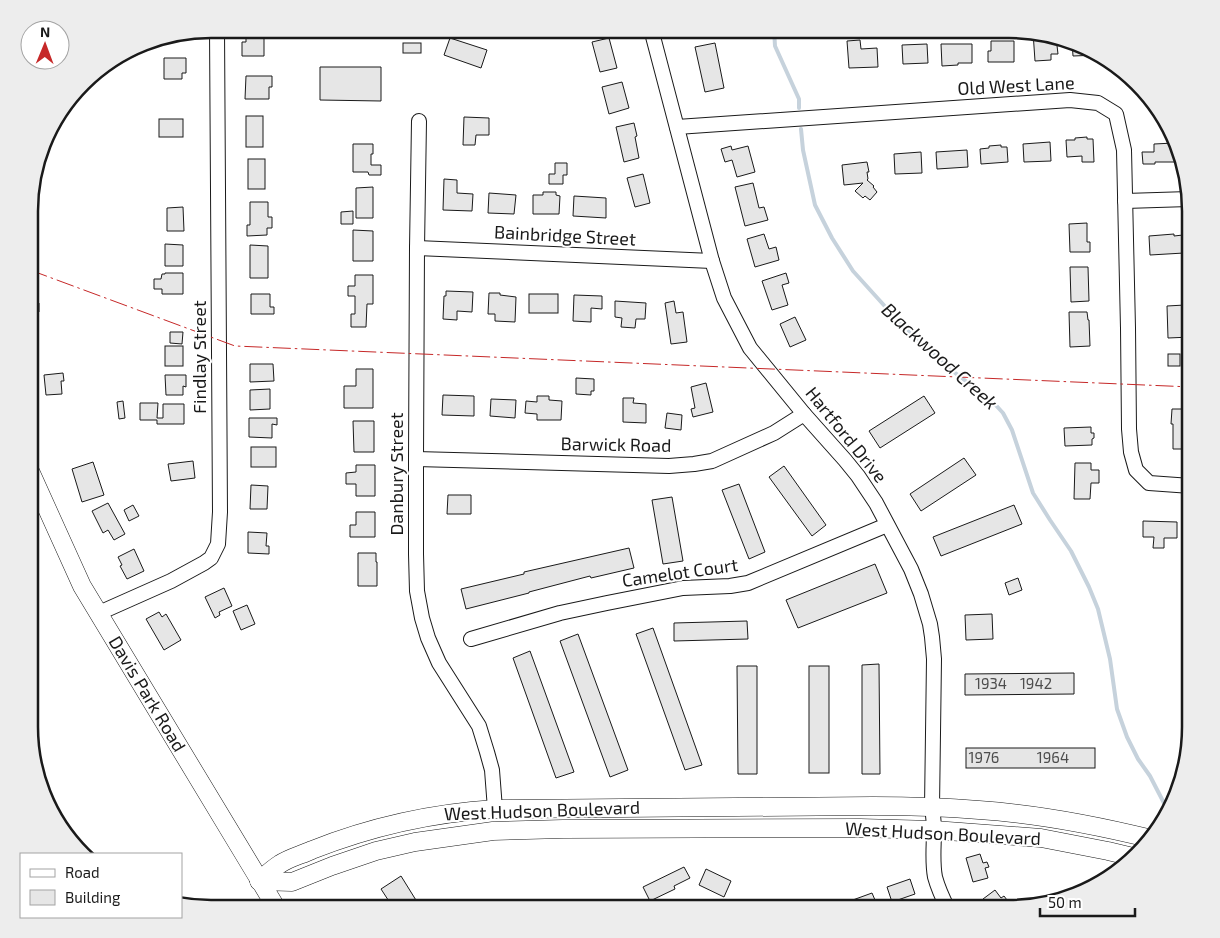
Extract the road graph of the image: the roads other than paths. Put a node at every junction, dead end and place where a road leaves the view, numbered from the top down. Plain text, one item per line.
1 (216, 38) edge
2 (653, 38) edge
3 (419, 121) dead end
4 (677, 127) junction
5 (1182, 199) edge
6 (1125, 201) junction
7 (417, 248) junction
8 (712, 261) junction
9 (804, 414) junction
10 (416, 459) junction
11 (1182, 485) edge
12 (38, 514) edge
13 (887, 525) junction
14 (99, 613) junction
15 (471, 639) dead end
16 (932, 807) junction
17 (495, 809) junction
18 (934, 830) junction
19 (1144, 837) edge
20 (1125, 856) edge
21 (259, 881) junction
22 (271, 900) edge
23 (944, 900) edge

1 - 14 street, Findlay Street
2 - 4 street, Hartford Drive
3 - 7 street, Danbury Street
4 - 6 street, Old West Lane
4 - 8 street, Hartford Drive
5 - 6 street
6 - 11 street, Old West Lane
7 - 8 street, Bainbridge Street
7 - 10 street, Danbury Street
8 - 9 street, Hartford Drive
9 - 10 street, Barwick Road
9 - 13 street, Hartford Drive
10 - 17 street, Danbury Street
12 - 14 main road, Davis Park Road
13 - 15 street, Camelot Court
13 - 16 street, Hartford Drive
14 - 21 main road, Davis Park Road
16 - 17 main road, West Hudson Boulevard
16 - 18 street, Hartford Drive
16 - 19 main road, West Hudson Boulevard
17 - 21 main road, West Hudson Boulevard
18 - 20 main road, West Hudson Boulevard
18 - 21 main road, West Hudson Boulevard
18 - 23 street, Hartford Drive
21 - 22 main road, Davis Park Road

